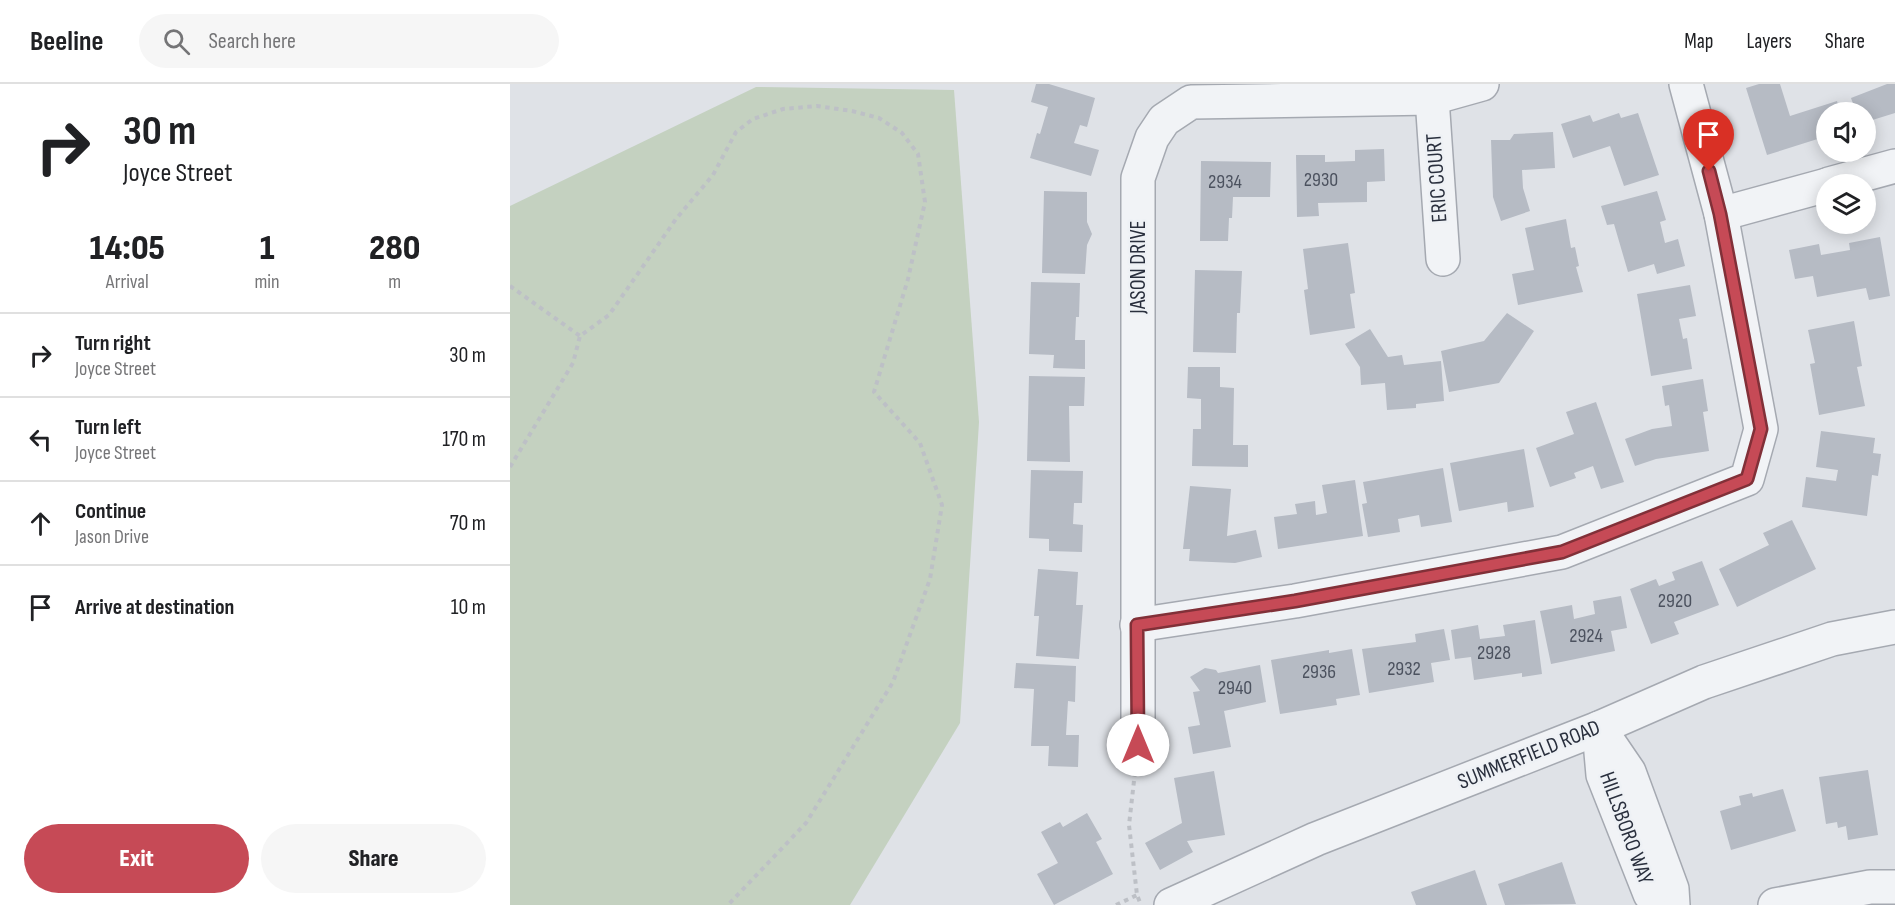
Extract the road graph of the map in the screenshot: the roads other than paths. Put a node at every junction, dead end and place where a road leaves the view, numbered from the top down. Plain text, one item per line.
1 (1482, 84) edge
2 (1686, 84) edge
3 (1432, 98) junction
4 (1895, 166) edge
5 (1867, 174) edge
6 (1816, 188) edge
7 (1720, 214) junction
8 (1443, 259) dead end
9 (1137, 625) junction
10 (1895, 627) edge
11 (1599, 728) junction
12 (1138, 745) road end
13 (1879, 893) edge
14 (1171, 905) edge
15 (1656, 905) edge
16 (1673, 905) edge
17 (1775, 905) edge

1 - 3 street, JASON DRIVE
2 - 7 street
3 - 8 street, ERIC COURT
3 - 9 street, JASON DRIVE
4 - 5 street
6 - 7 street
7 - 9 street
9 - 12 street, JASON DRIVE
10 - 11 street, SUMMERFIELD ROAD
11 - 14 street, SUMMERFIELD ROAD
11 - 15 street, HILLSBORO WAY
11 - 16 street, HILLSBORO WAY
13 - 17 street

